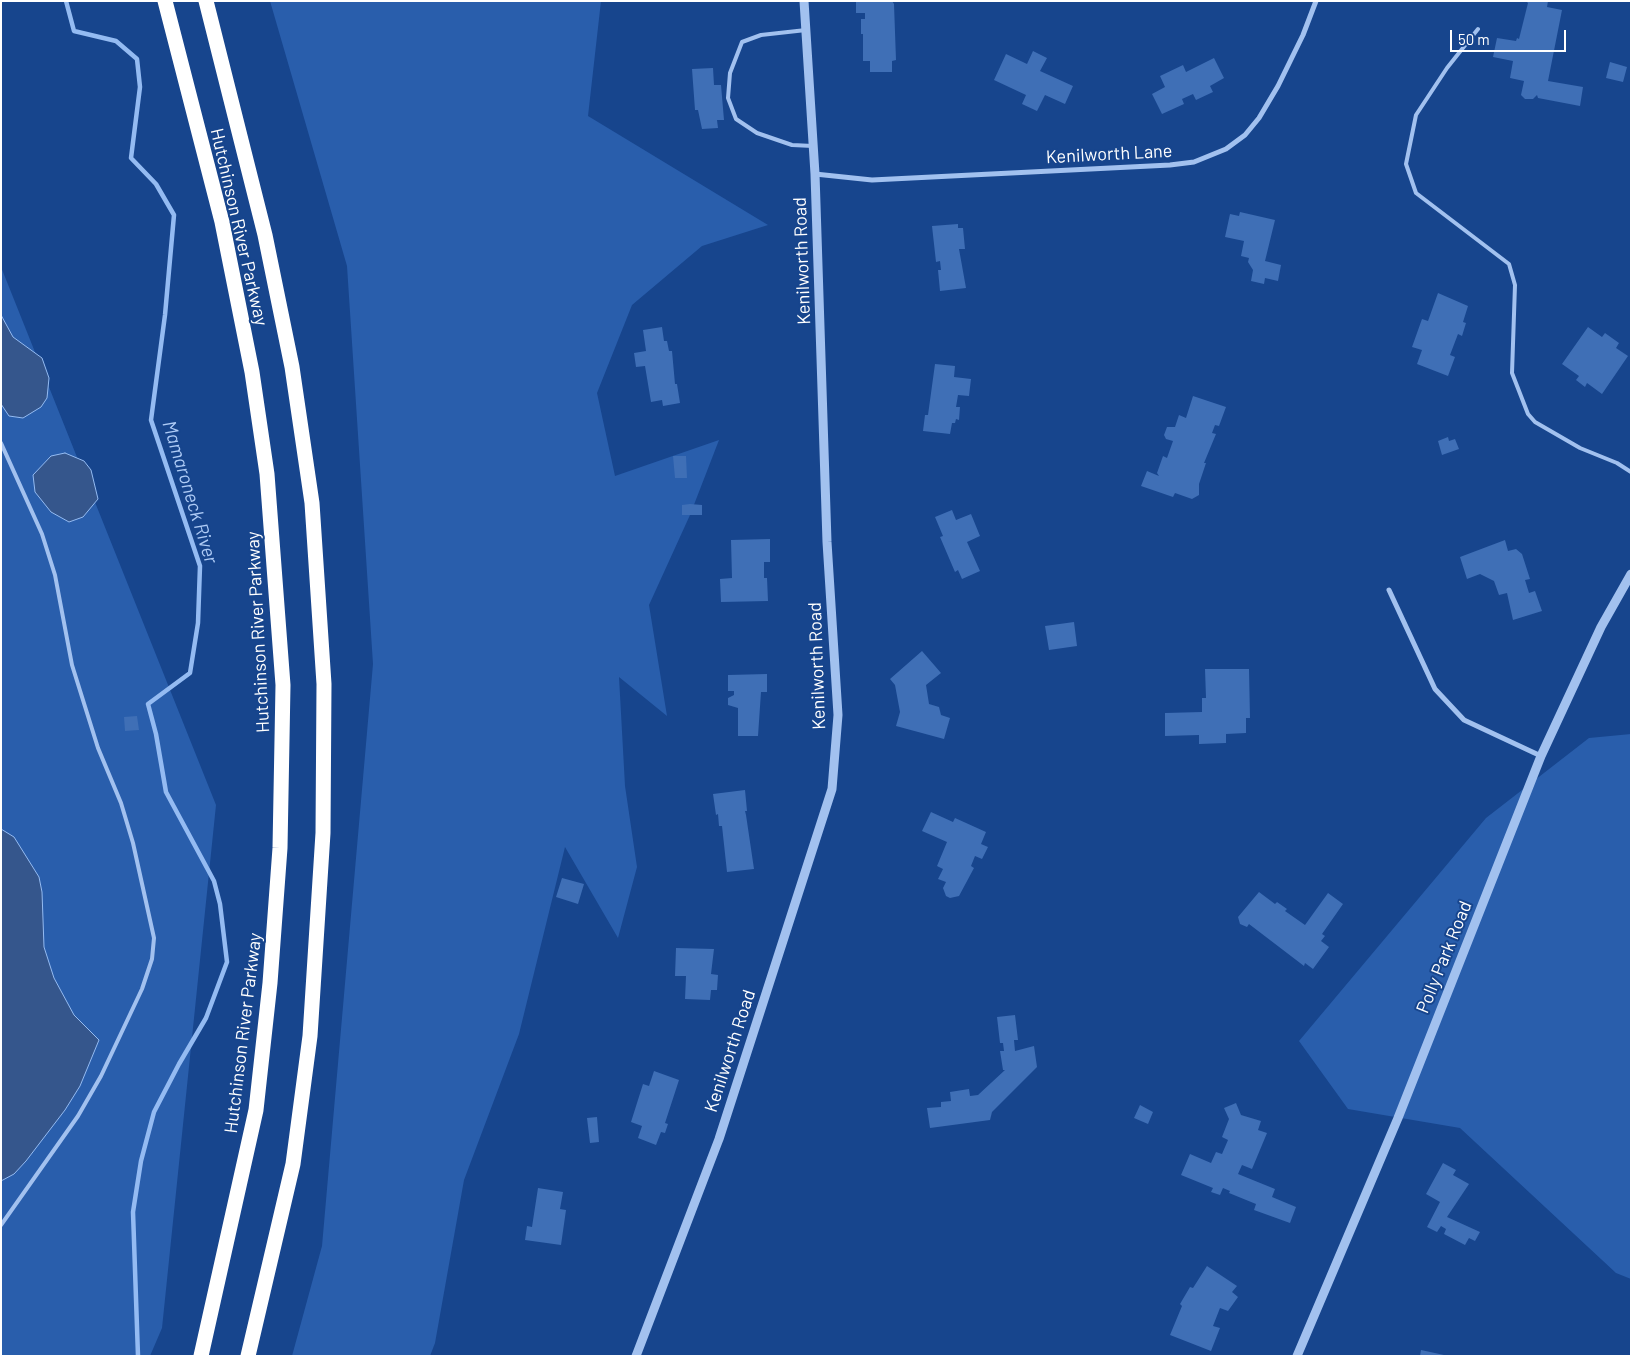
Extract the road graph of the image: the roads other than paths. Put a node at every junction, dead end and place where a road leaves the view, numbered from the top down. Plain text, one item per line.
1 (165, 1) edge
2 (206, 1) edge
3 (804, 1) edge
4 (1316, 1) edge
5 (1478, 28) dead end
6 (806, 30) junction
7 (813, 146) junction
8 (815, 174) junction
9 (1, 443) edge
10 (1631, 472) edge
11 (1631, 574) edge
12 (1389, 590) dead end
13 (1541, 756) junction
14 (1, 1225) edge
15 (227, 1247) junction
16 (192, 1356) edge
17 (201, 1356) edge
18 (248, 1356) edge
19 (636, 1356) edge
20 (1297, 1356) edge

1 - 15 highway, Hutchinson River Parkway
2 - 18 highway, Hutchinson River Parkway
3 - 6 street, Kenilworth Road
4 - 8 street, Kenilworth Lane
5 - 10 lane
6 - 7 street, Kenilworth Road
6 - 7 lane
7 - 8 street, Kenilworth Road
8 - 19 street, Kenilworth Road
9 - 14 lane
11 - 13 street, Polly Park Road
12 - 13 street
13 - 20 street, Polly Park Road
15 - 16 highway
15 - 17 highway, Hutchinson River Parkway

